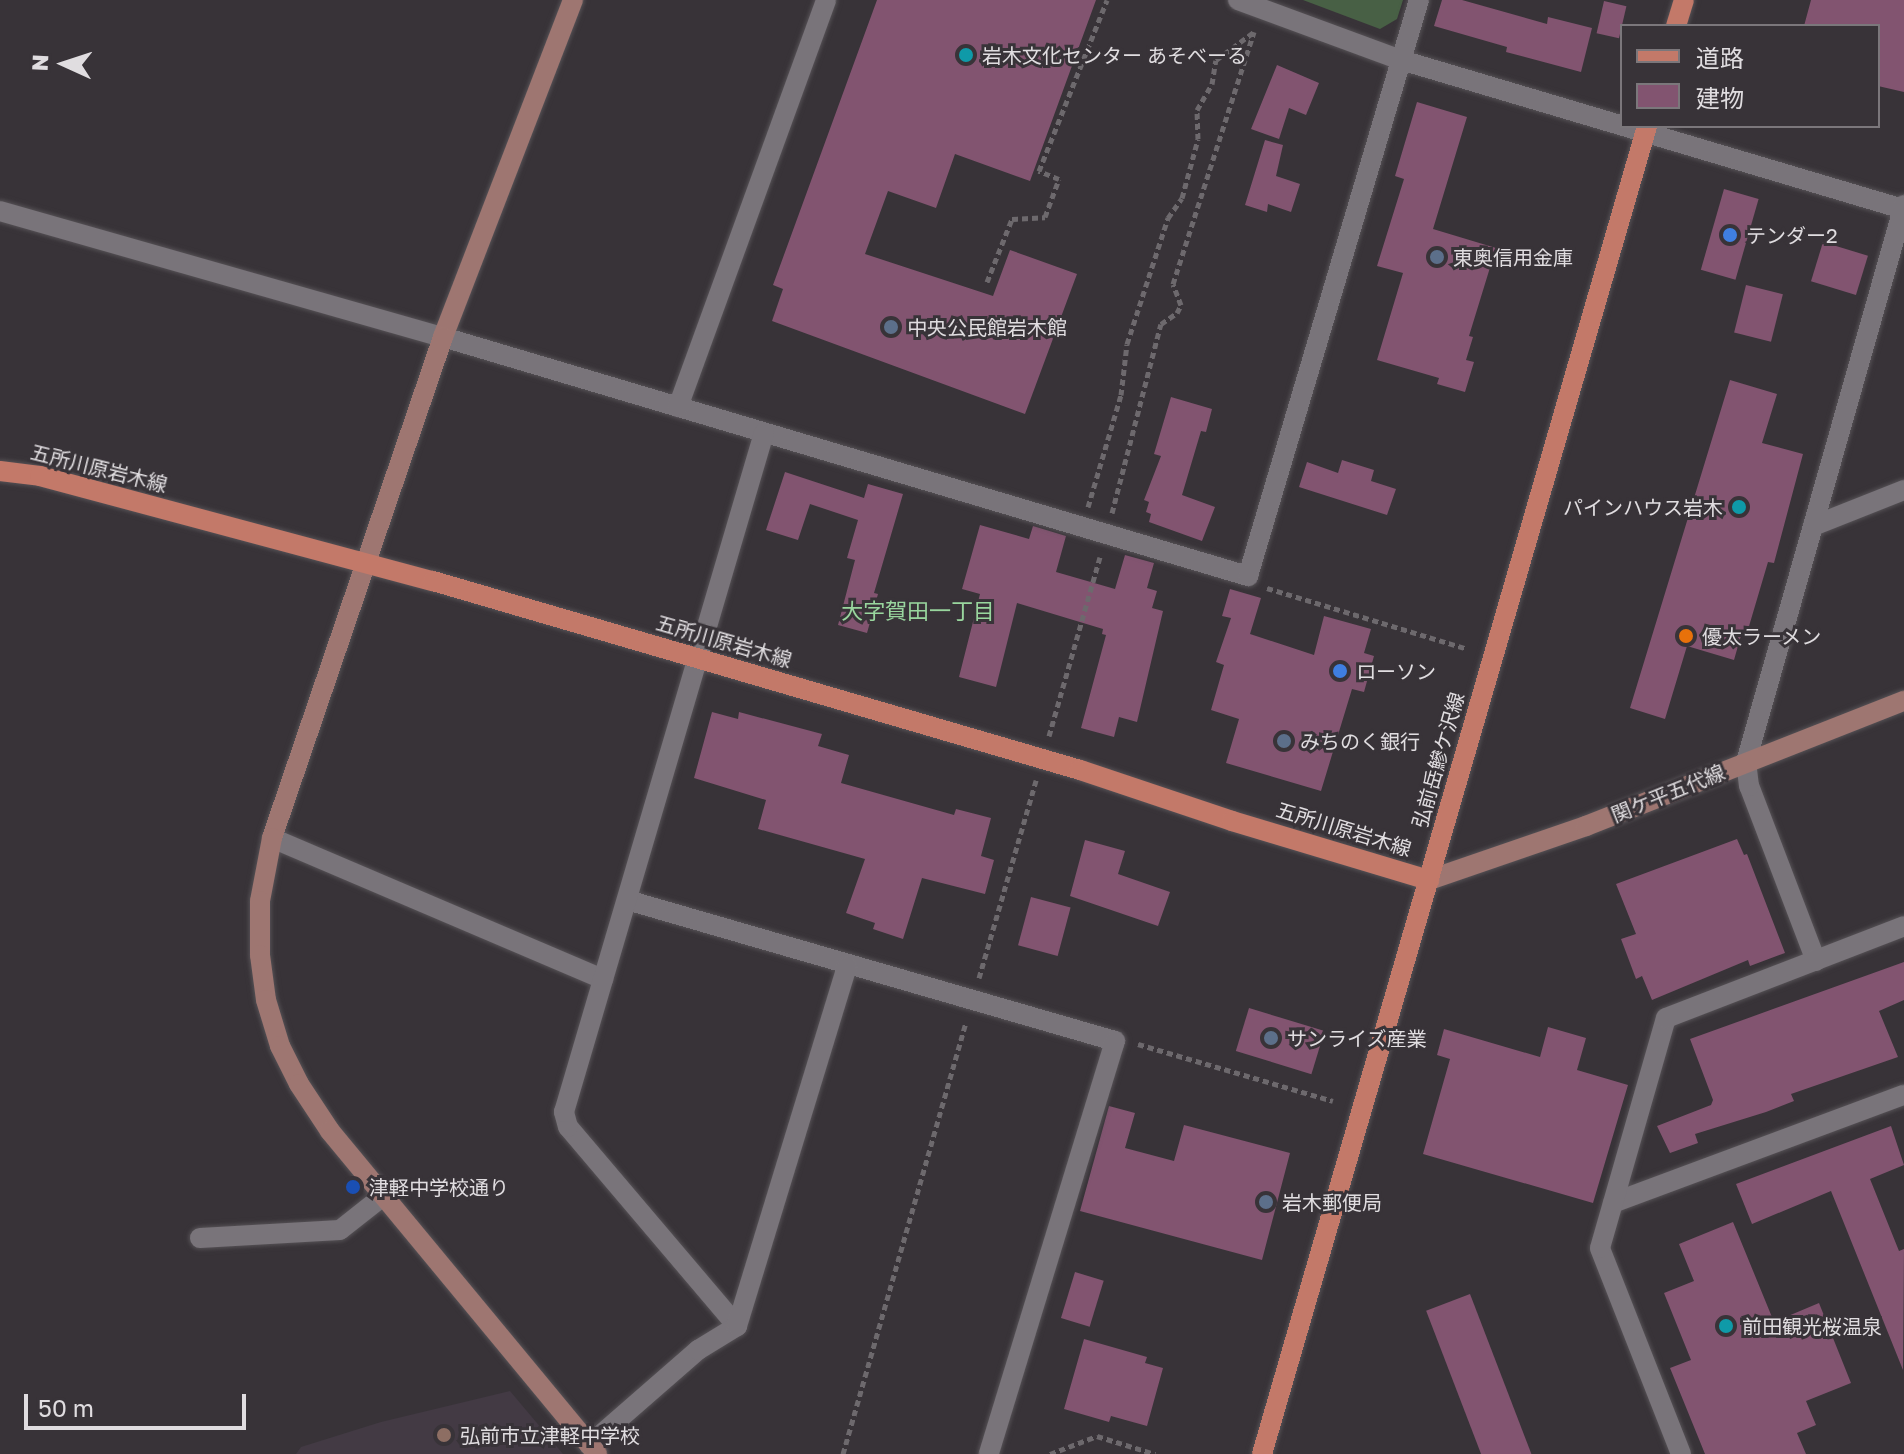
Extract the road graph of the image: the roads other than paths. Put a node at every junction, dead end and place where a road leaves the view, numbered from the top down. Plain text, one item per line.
1 (573, 0) edge
2 (826, 0) edge
3 (1238, 0) edge
4 (1419, 0) edge
5 (1684, 0) edge
6 (1677, 24) edge
7 (1401, 60) junction
8 (1620, 123) edge
9 (1646, 130) edge
10 (1904, 207) edge
11 (0, 211) edge
12 (443, 337) junction
13 (678, 407) junction
14 (764, 433) junction
15 (0, 471) edge
16 (1904, 490) edge
17 (1813, 526) junction
18 (365, 563) junction
19 (698, 658) junction
20 (1904, 701) edge
21 (1746, 762) junction
22 (272, 838) junction
23 (1429, 880) junction
24 (627, 900) junction
25 (1904, 926) edge
26 (1816, 961) junction
27 (847, 966) junction
28 (603, 979) junction
29 (1904, 1095) edge
30 (382, 1197) junction
31 (1613, 1203) junction
32 (200, 1238) dead end
33 (737, 1326) junction
34 (593, 1449) edge
35 (989, 1454) edge
36 (1262, 1454) edge
37 (1681, 1454) edge

1 - 12 street
2 - 13 street
3 - 7 street
4 - 7 street
5 - 6 main road
7 - 8 street
7 - 14 street
9 - 10 street
9 - 23 main road, 弘前岳鰺ケ沢線
10 - 17 street
11 - 12 street
12 - 13 street
12 - 18 street
13 - 14 street
14 - 19 street
15 - 18 main road, 五所川原岩木線
16 - 17 street
17 - 21 street
18 - 19 main road, 五所川原岩木線
18 - 22 street
19 - 23 main road, 五所川原岩木線
19 - 24 street
20 - 21 street, 関ケ平五代線
21 - 23 street, 関ケ平五代線
21 - 26 street
22 - 28 street
22 - 30 street
23 - 36 main road, 弘前岳鰺ケ沢線
24 - 27 street
24 - 28 street
25 - 26 street
26 - 31 street
27 - 33 street
27 - 35 street
28 - 33 street
29 - 31 street
30 - 32 street
30 - 34 street
31 - 37 street
33 - 34 street

